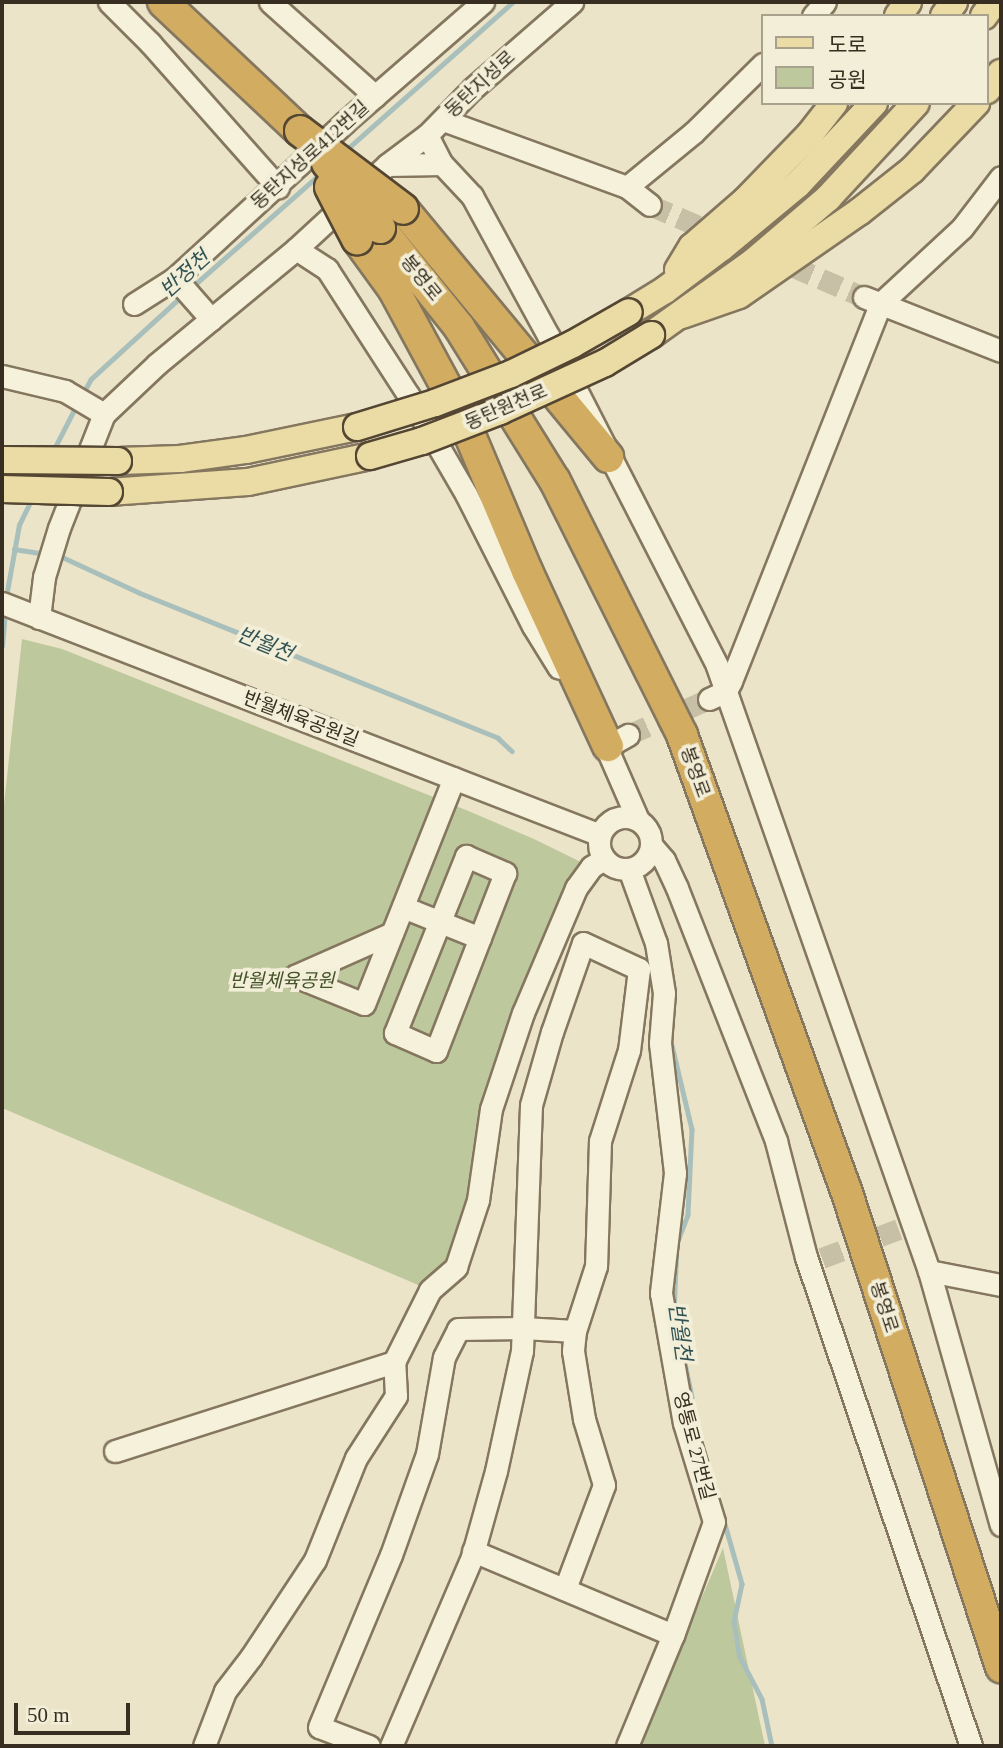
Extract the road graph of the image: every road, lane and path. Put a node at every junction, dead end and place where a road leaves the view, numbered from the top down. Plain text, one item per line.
1 (109, 2) edge
2 (163, 2) edge
3 (183, 2) edge
4 (270, 2) edge
5 (483, 2) edge
6 (572, 2) edge
7 (223, 57) junction
8 (762, 65) edge
9 (1001, 73) edge
10 (989, 88) edge
11 (375, 96) junction
12 (832, 105) edge
13 (872, 105) edge
14 (914, 105) edge
15 (974, 105) edge
16 (443, 120) junction
17 (300, 131) junction
18 (427, 135) junction
19 (442, 164) junction
20 (387, 165) junction
21 (1001, 177) edge
22 (278, 187) junction
23 (627, 187) junction
24 (650, 205) tunnel mouth
25 (322, 227) junction
26 (369, 233) junction
27 (296, 249) junction
28 (327, 269) junction
29 (178, 281) junction
30 (665, 290) junction
31 (872, 300) junction
32 (134, 304) dead end
33 (207, 313) junction
34 (682, 315) junction
35 (1001, 351) edge
36 (2, 376) edge
37 (101, 411) junction
38 (608, 457) junction
39 (2, 460) edge
40 (2, 489) edge
41 (2, 603) edge
42 (35, 616) junction
43 (718, 695) junction
44 (618, 740) junction
45 (454, 778) junction
46 (638, 820) junction
47 (600, 835) junction
48 (651, 845) junction
49 (604, 859) junction
50 (629, 869) junction
51 (403, 907) junction
52 (439, 922) junction
53 (392, 933) dead end
54 (480, 938) junction
55 (929, 1271) junction
56 (1001, 1285) edge
57 (523, 1328) junction
58 (575, 1331) junction
59 (394, 1362) junction
60 (115, 1451) dead end
61 (1001, 1525) edge
62 (473, 1551) junction
63 (565, 1589) junction
64 (669, 1644) junction
65 (1001, 1667) edge
66 (204, 1746) edge
67 (369, 1746) edge
68 (391, 1746) edge
69 (627, 1746) edge
70 (971, 1746) edge

1 - 22 street
2 - 7 highway
3 - 7 highway
4 - 11 street
5 - 11 street, 동탄지성로412번길
6 - 16 street, 동탄지성로
7 - 17 highway
8 - 23 street
9 - 10 main road
11 - 22 street, 동탄지성로412번길
12 - 30 main road
13 - 30 main road, 동탄원천로
14 - 34 main road, 동탄원천로
15 - 34 main road
16 - 18 street, 동탄지성로
16 - 23 street
17 - 26 highway, bridge
17 - 38 highway, bridge
18 - 19 street
18 - 20 street, 동탄지성로
19 - 20 street
19 - 38 street
20 - 25 street, 동탄지성로
21 - 31 street
22 - 29 street, 동탄지성로412번길
23 - 24 street
25 - 27 street, 동탄지성로
25 - 28 street
26 - 44 highway
26 - 65 highway, 봉영로
27 - 28 street
27 - 33 street, 동탄지성로
28 - 44 street
29 - 32 street, 동탄지성로412번길
29 - 33 street
30 - 39 main road, 동탄원천로, bridge
31 - 35 street
31 - 43 street
33 - 37 street, 동탄지성로
34 - 40 main road, 동탄원천로, bridge
36 - 37 street
37 - 42 street
38 - 43 street
41 - 42 street, 반월체육공원길
42 - 45 street, 반월체육공원길
43 - 55 street
44 - 46 street
45 - 47 street, 반월체육공원길
45 - 51 street
46 - 47 street
46 - 48 street
47 - 49 street
48 - 50 street
48 - 70 street
49 - 50 street
49 - 59 street
50 - 64 street, 영통로 27번길
51 - 52 street
51 - 53 street
52 - 54 street
52 - 54 street
52 - 54 street
55 - 56 street
55 - 61 street
57 - 58 street
57 - 58 street
57 - 62 street
57 - 67 street
58 - 63 street
59 - 60 street
59 - 66 street
62 - 63 street
62 - 68 street
63 - 64 street
64 - 69 street, 영통로 27번길

